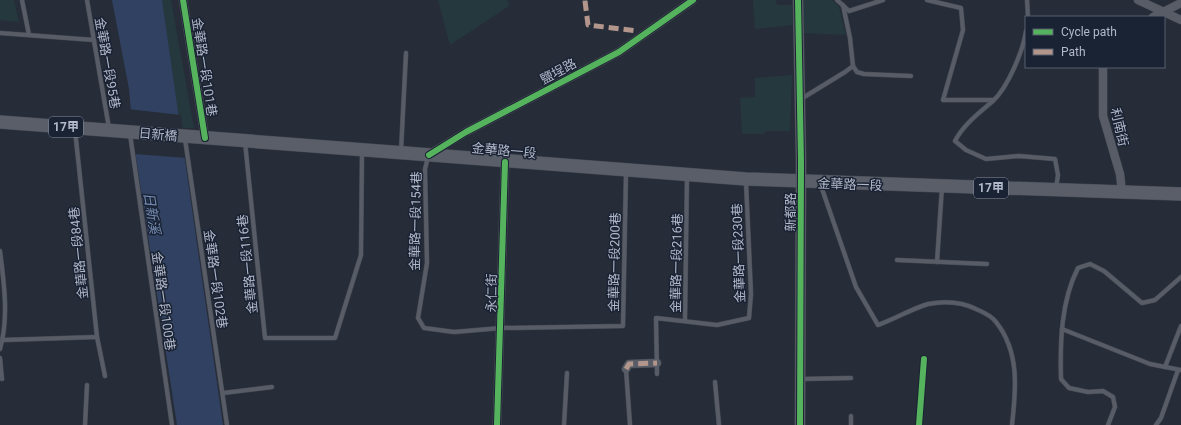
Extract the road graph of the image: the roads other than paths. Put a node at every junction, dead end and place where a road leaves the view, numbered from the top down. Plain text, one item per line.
1 (22, 0) edge
2 (87, 0) edge
3 (183, 0) edge
4 (693, 0) edge
5 (798, 0) edge
6 (837, 0) edge
7 (883, 0) edge
8 (927, 0) edge
9 (1027, 0) edge
10 (1138, 0) edge
11 (1181, 3) edge
12 (842, 5) junction
13 (1163, 12) junction
14 (1028, 16) edge
15 (1155, 16) edge
16 (1181, 20) edge
17 (0, 33) edge
18 (29, 35) junction
19 (1025, 35) edge
20 (94, 40) junction
21 (406, 53) dead end
22 (852, 66) junction
23 (1103, 68) edge
24 (911, 76) dead end
25 (799, 100) junction
26 (994, 100) junction
27 (0, 122) edge
28 (75, 128) junction
29 (110, 130) junction
30 (130, 132) junction
31 (184, 136) junction
32 (205, 138) junction
33 (245, 142) junction
34 (362, 150) junction
35 (401, 153) junction
36 (429, 155) junction
37 (505, 162) junction
38 (626, 171) junction
39 (687, 175) junction
40 (746, 179) junction
41 (801, 182) junction
42 (820, 183) junction
43 (942, 187) junction
44 (1056, 190) junction
45 (1122, 192) junction
46 (1181, 194) edge
47 (0, 251) edge
48 (897, 260) dead end
49 (937, 262) junction
50 (987, 264) dead end
51 (1181, 277) edge
52 (685, 320) junction
53 (717, 325) joint
54 (1181, 326) edge
55 (501, 328) junction
56 (1062, 329) junction
57 (97, 337) junction
58 (3, 340) junction
59 (0, 349) edge
60 (0, 358) edge
61 (657, 363) junction
62 (1165, 367) junction
63 (626, 369) joint
64 (1180, 370) edge
65 (567, 373) dead end
66 (657, 374) dead end
67 (105, 376) dead end
68 (851, 378) dead end
69 (2, 379) dead end
70 (800, 379) junction
71 (715, 382) dead end
72 (87, 385) dead end
73 (272, 388) dead end
74 (222, 393) junction
75 (851, 416) dead end
76 (85, 425) edge
77 (172, 425) edge
78 (227, 425) edge
79 (497, 425) edge
80 (564, 425) edge
81 (630, 425) edge
82 (719, 425) edge
83 (800, 425) edge
84 (851, 425) edge
85 (1012, 425) edge
86 (1108, 425) edge
87 (1156, 425) edge

1 - 18 lane
2 - 20 lane, 金華路一段95巷
3 - 32 street, 金華路一段101巷
4 - 36 street, 鹽埕路
5 - 25 street, 新都路
6 - 12 lane
7 - 12 lane
8 - 26 lane
9 - 14 lane
10 - 13 street
11 - 13 street
12 - 22 lane
13 - 15 street
13 - 16 street
17 - 18 lane
18 - 20 lane
19 - 26 lane
20 - 29 lane, 金華路一段95巷
21 - 35 lane
22 - 24 lane
22 - 25 lane
23 - 45 street, 利南街
25 - 41 street, 新都路
26 - 44 lane
27 - 28 main road, 17甲
28 - 29 main road, 17甲
28 - 57 lane, 金華路一段84巷
29 - 30 main road, 17甲
30 - 31 main road, 日新橋 / 17甲
30 - 77 lane, 金華路一段100巷
31 - 32 main road, 金華路一段 / 17甲
31 - 74 lane, 金華路一段102巷
32 - 33 main road, 金華路一段 / 17甲
33 - 34 main road, 金華路一段 / 17甲
33 - 34 lane, 金華路一段116巷
34 - 35 main road, 金華路一段 / 17甲
35 - 36 main road, 金華路一段 / 17甲
36 - 37 main road, 金華路一段 / 17甲
36 - 55 lane, 金華路一段154巷
37 - 38 main road, 金華路一段 / 17甲
37 - 55 street, 永仁街
38 - 39 main road, 金華路一段 / 17甲
38 - 55 lane, 金華路一段200巷
39 - 40 main road, 金華路一段 / 17甲
39 - 52 lane, 金華路一段216巷
40 - 41 main road, 金華路一段 / 17甲
40 - 53 lane, 金華路一段230巷
41 - 42 main road, 金華路一段 / 17甲
41 - 70 street, 新都路
42 - 43 main road, 金華路一段 / 17甲
42 - 85 lane
43 - 44 main road, 金華路一段 / 17甲
43 - 49 lane
44 - 45 main road, 金華路一段 / 17甲
45 - 46 main road, 金華路一段 / 17甲
47 - 58 lane
48 - 49 lane
49 - 50 lane
51 - 56 lane
52 - 53 lane, 金華路一段216巷
52 - 61 lane
54 - 62 lane
55 - 79 street, 永仁街
56 - 62 lane
56 - 86 lane
57 - 58 lane
57 - 67 lane, 金華路一段84巷
58 - 59 lane
60 - 69 lane
61 - 63 street
61 - 66 lane
62 - 64 lane
63 - 81 lane
64 - 87 lane
65 - 80 lane
68 - 70 lane
70 - 83 street, 新都路
71 - 82 lane
72 - 76 lane
73 - 74 lane
74 - 78 lane, 金華路一段102巷
75 - 84 lane

